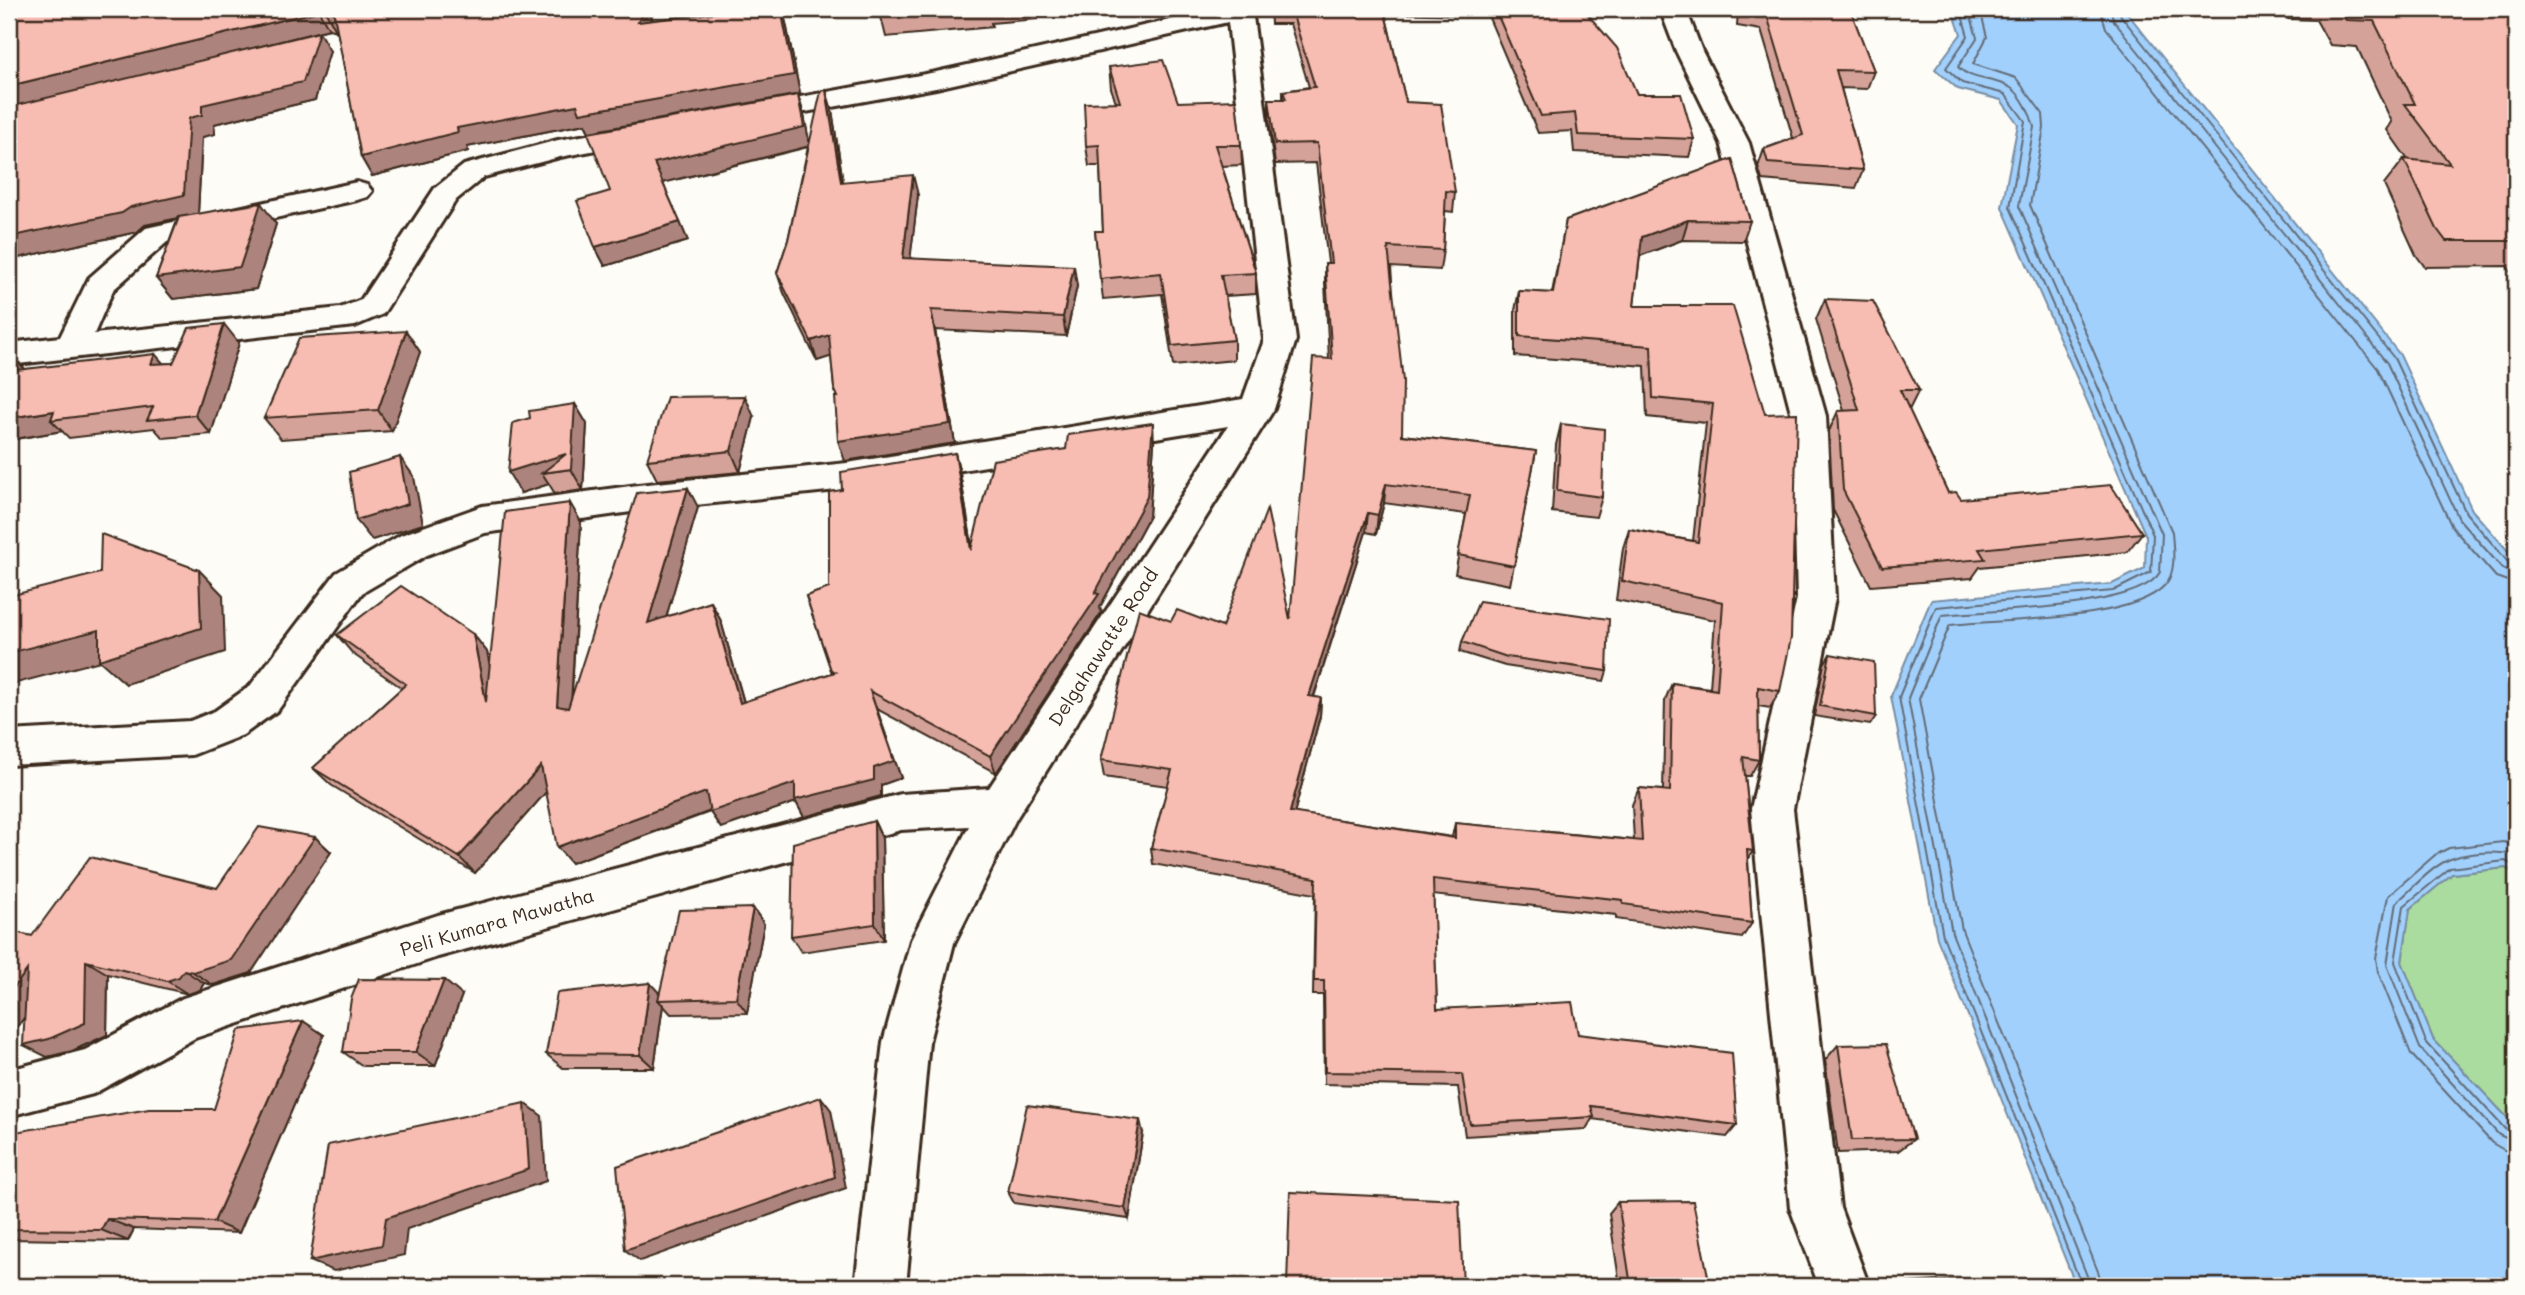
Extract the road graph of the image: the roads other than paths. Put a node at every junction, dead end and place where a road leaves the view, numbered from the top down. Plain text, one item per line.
1 (1673, 9) edge
2 (1239, 10) edge
3 (720, 119) edge
4 (666, 129) edge
5 (357, 191) dead end
6 (72, 347) junction
7 (9, 354) edge
8 (1257, 408) junction
9 (9, 748) edge
10 (1001, 806) junction
11 (9, 1093) edge
12 (881, 1286) edge
13 (1844, 1286) edge

1 - 13 street
2 - 3 street
2 - 8 street, Delgahawatte Road
4 - 6 street
5 - 6 street
6 - 7 street
8 - 9 street
8 - 10 street, Delgahawatte Road
10 - 11 street, Peli Kumara Mawatha
10 - 12 street, Delgahawatte Road

